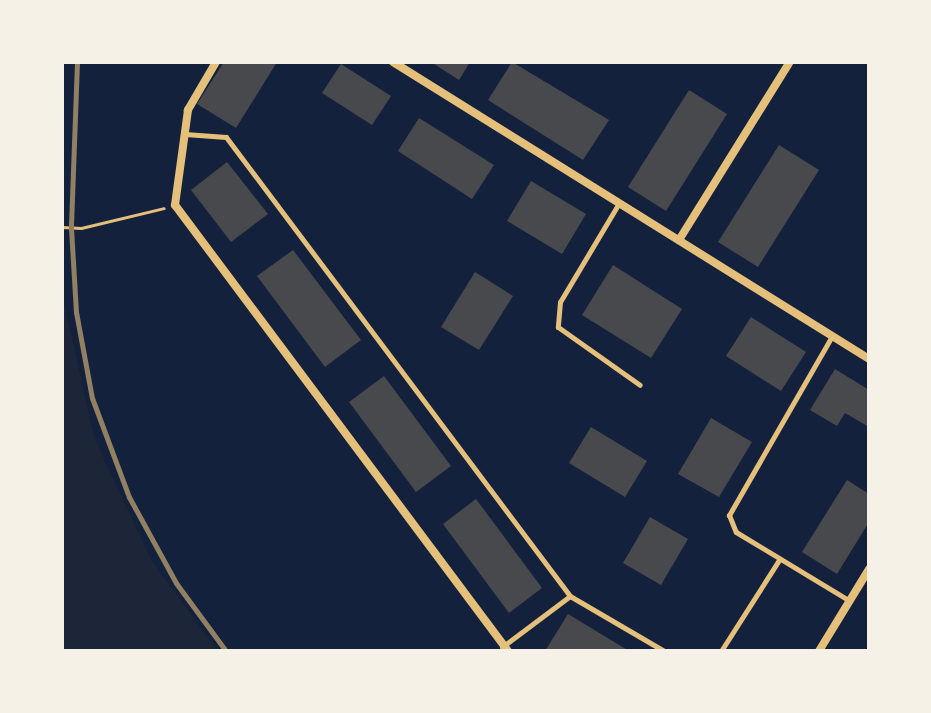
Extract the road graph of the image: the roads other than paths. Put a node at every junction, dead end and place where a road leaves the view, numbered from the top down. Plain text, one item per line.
1 (216, 62) edge
2 (393, 62) edge
3 (790, 62) edge
4 (185, 134) junction
5 (619, 203) junction
6 (679, 240) junction
7 (832, 336) junction
8 (869, 359) edge
9 (640, 385) dead end
10 (779, 560) junction
11 (869, 569) edge
12 (570, 596) junction
13 (850, 601) junction
14 (505, 649) edge
15 (664, 651) edge
16 (721, 651) edge
17 (819, 651) edge

1 - 4 street
2 - 5 street
3 - 6 street
4 - 12 lane
4 - 14 street
5 - 6 street
5 - 9 lane
6 - 7 street
7 - 8 street
7 - 10 lane
10 - 13 lane
10 - 16 lane
11 - 13 street
12 - 14 lane
12 - 15 lane
13 - 17 street

